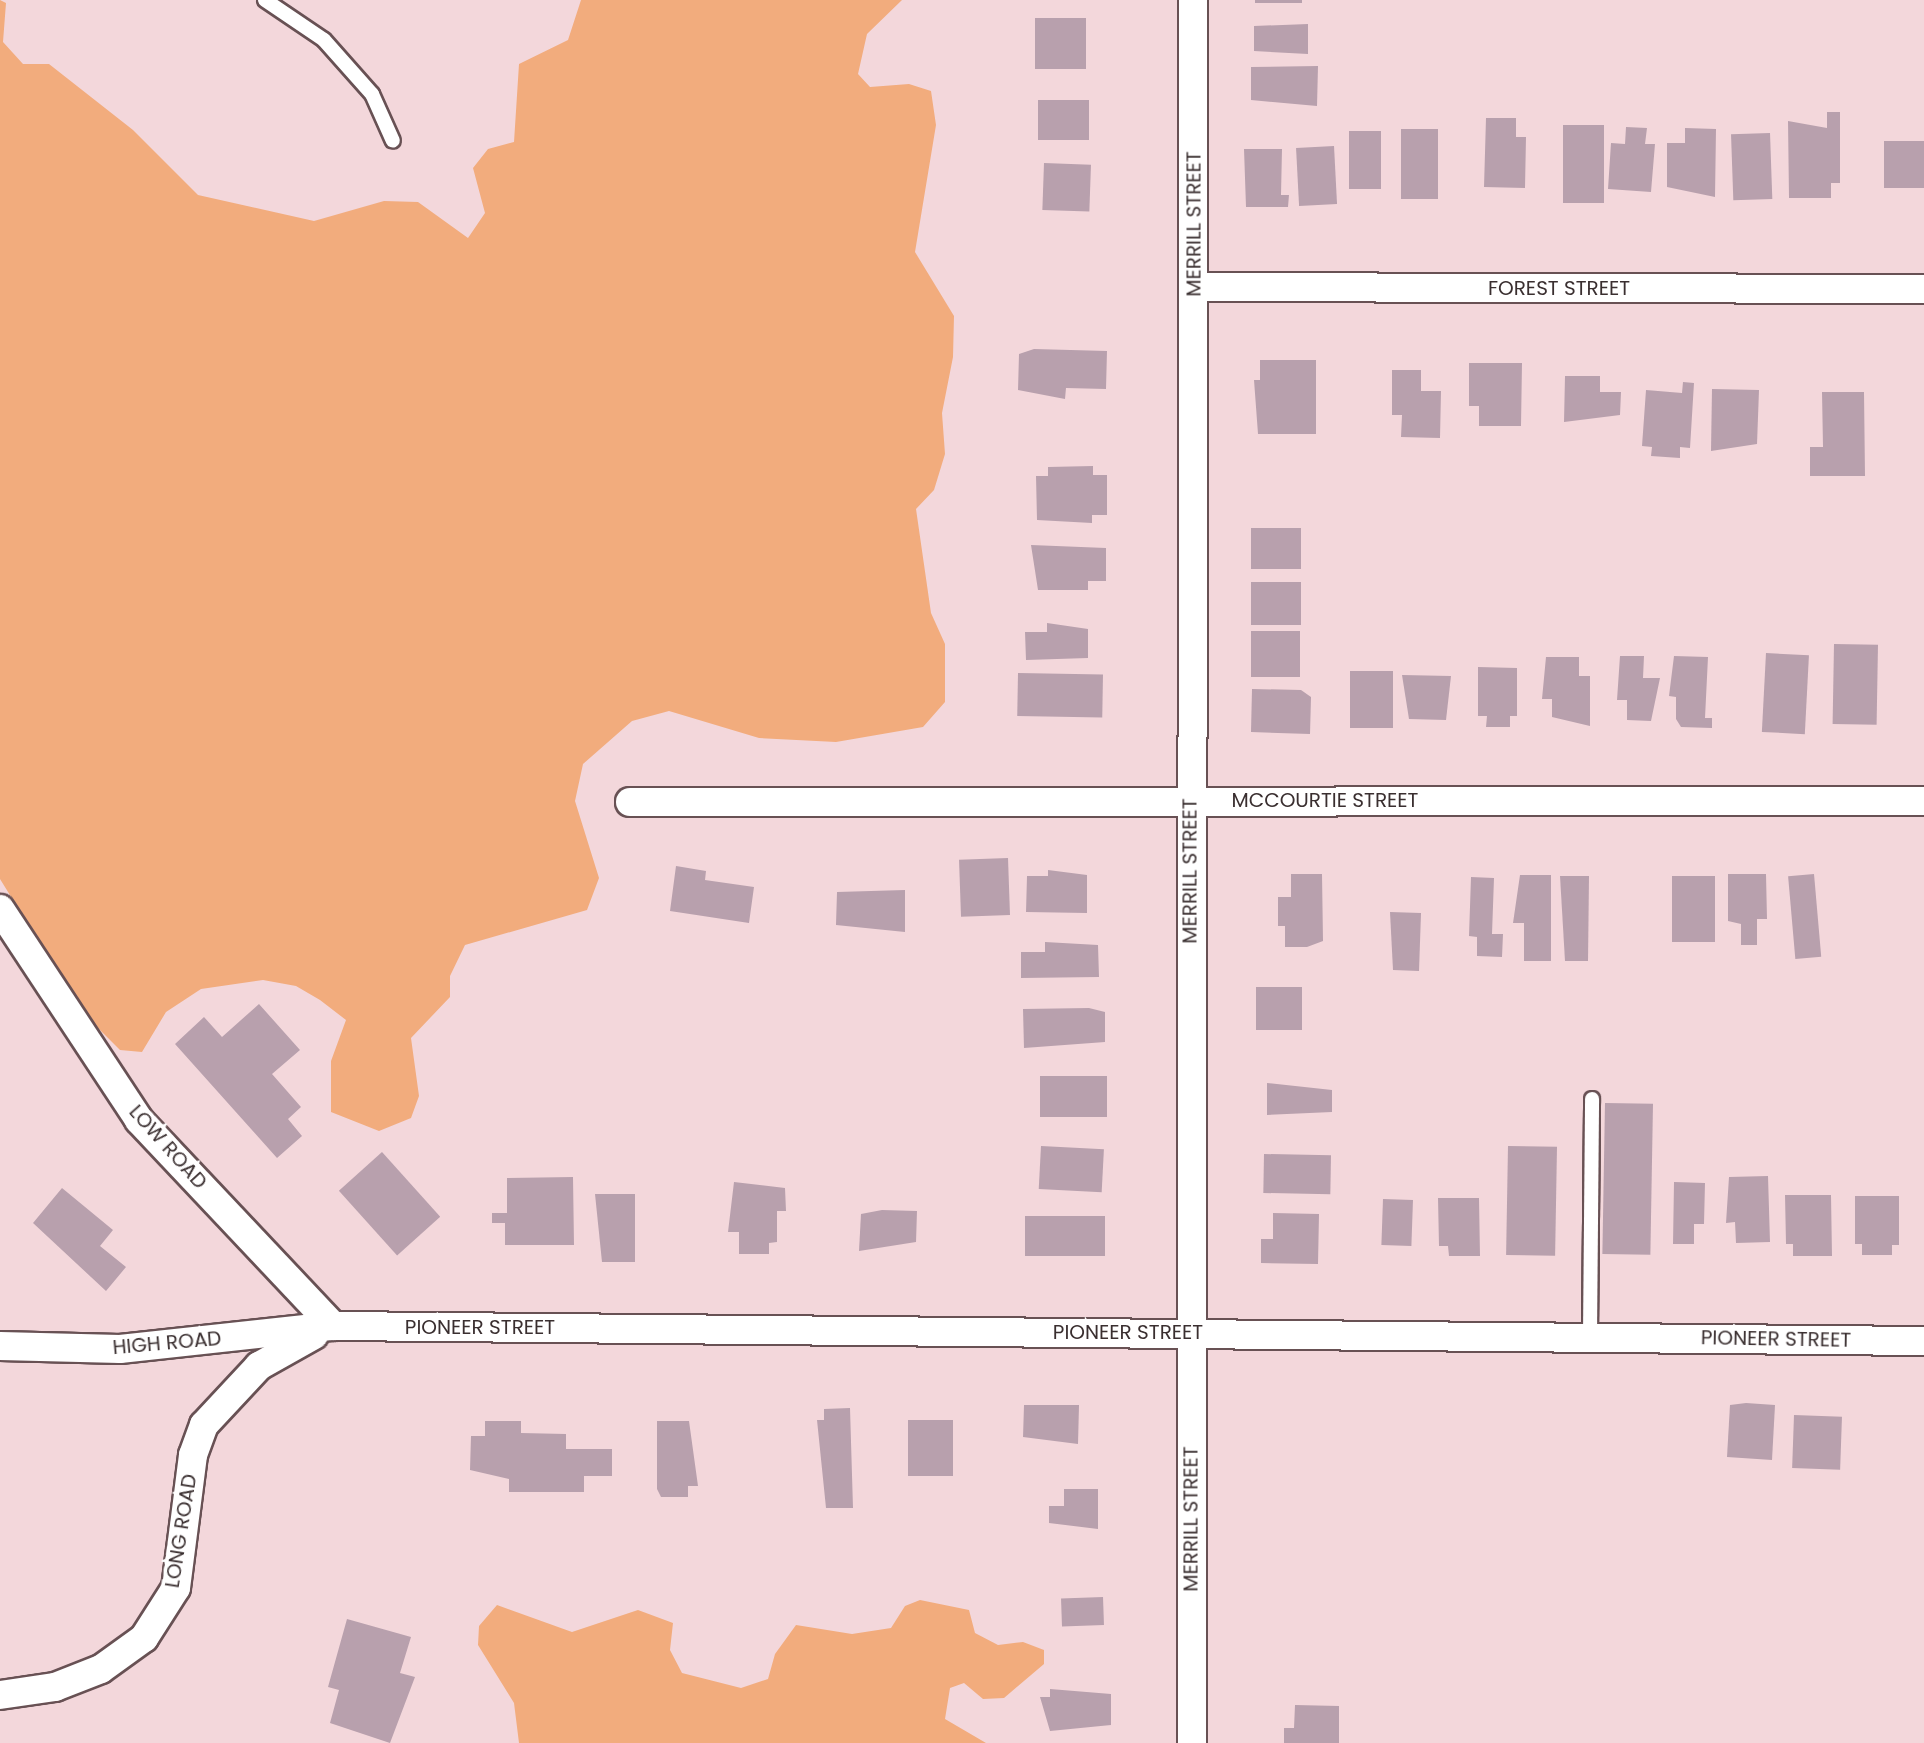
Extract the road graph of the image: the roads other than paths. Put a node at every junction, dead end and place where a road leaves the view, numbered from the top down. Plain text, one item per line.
1 (265, 0) edge
2 (1193, 0) edge
3 (393, 141) dead end
4 (1194, 287) junction
5 (1924, 289) edge
6 (1190, 800) junction
7 (1924, 801) edge
8 (630, 802) dead end
9 (0, 909) edge
10 (1592, 1099) dead end
11 (333, 1326) junction
12 (1191, 1332) junction
13 (1590, 1336) junction
14 (1924, 1341) edge
15 (0, 1346) edge
16 (0, 1695) edge
17 (1192, 1743) edge

1 - 3 lane
2 - 4 street, MERRILL STREET
4 - 5 street, FOREST STREET
4 - 6 street, MERRILL STREET
6 - 7 street, MCCOURTIE STREET
6 - 8 street, MCCOURTIE STREET
6 - 12 street, MERRILL STREET
9 - 11 street, LOW ROAD
10 - 13 lane
11 - 12 street, PIONEER STREET
11 - 15 street, HIGH ROAD
11 - 16 street, LONG ROAD
12 - 13 street, PIONEER STREET
12 - 17 street, MERRILL STREET
13 - 14 street, PIONEER STREET

